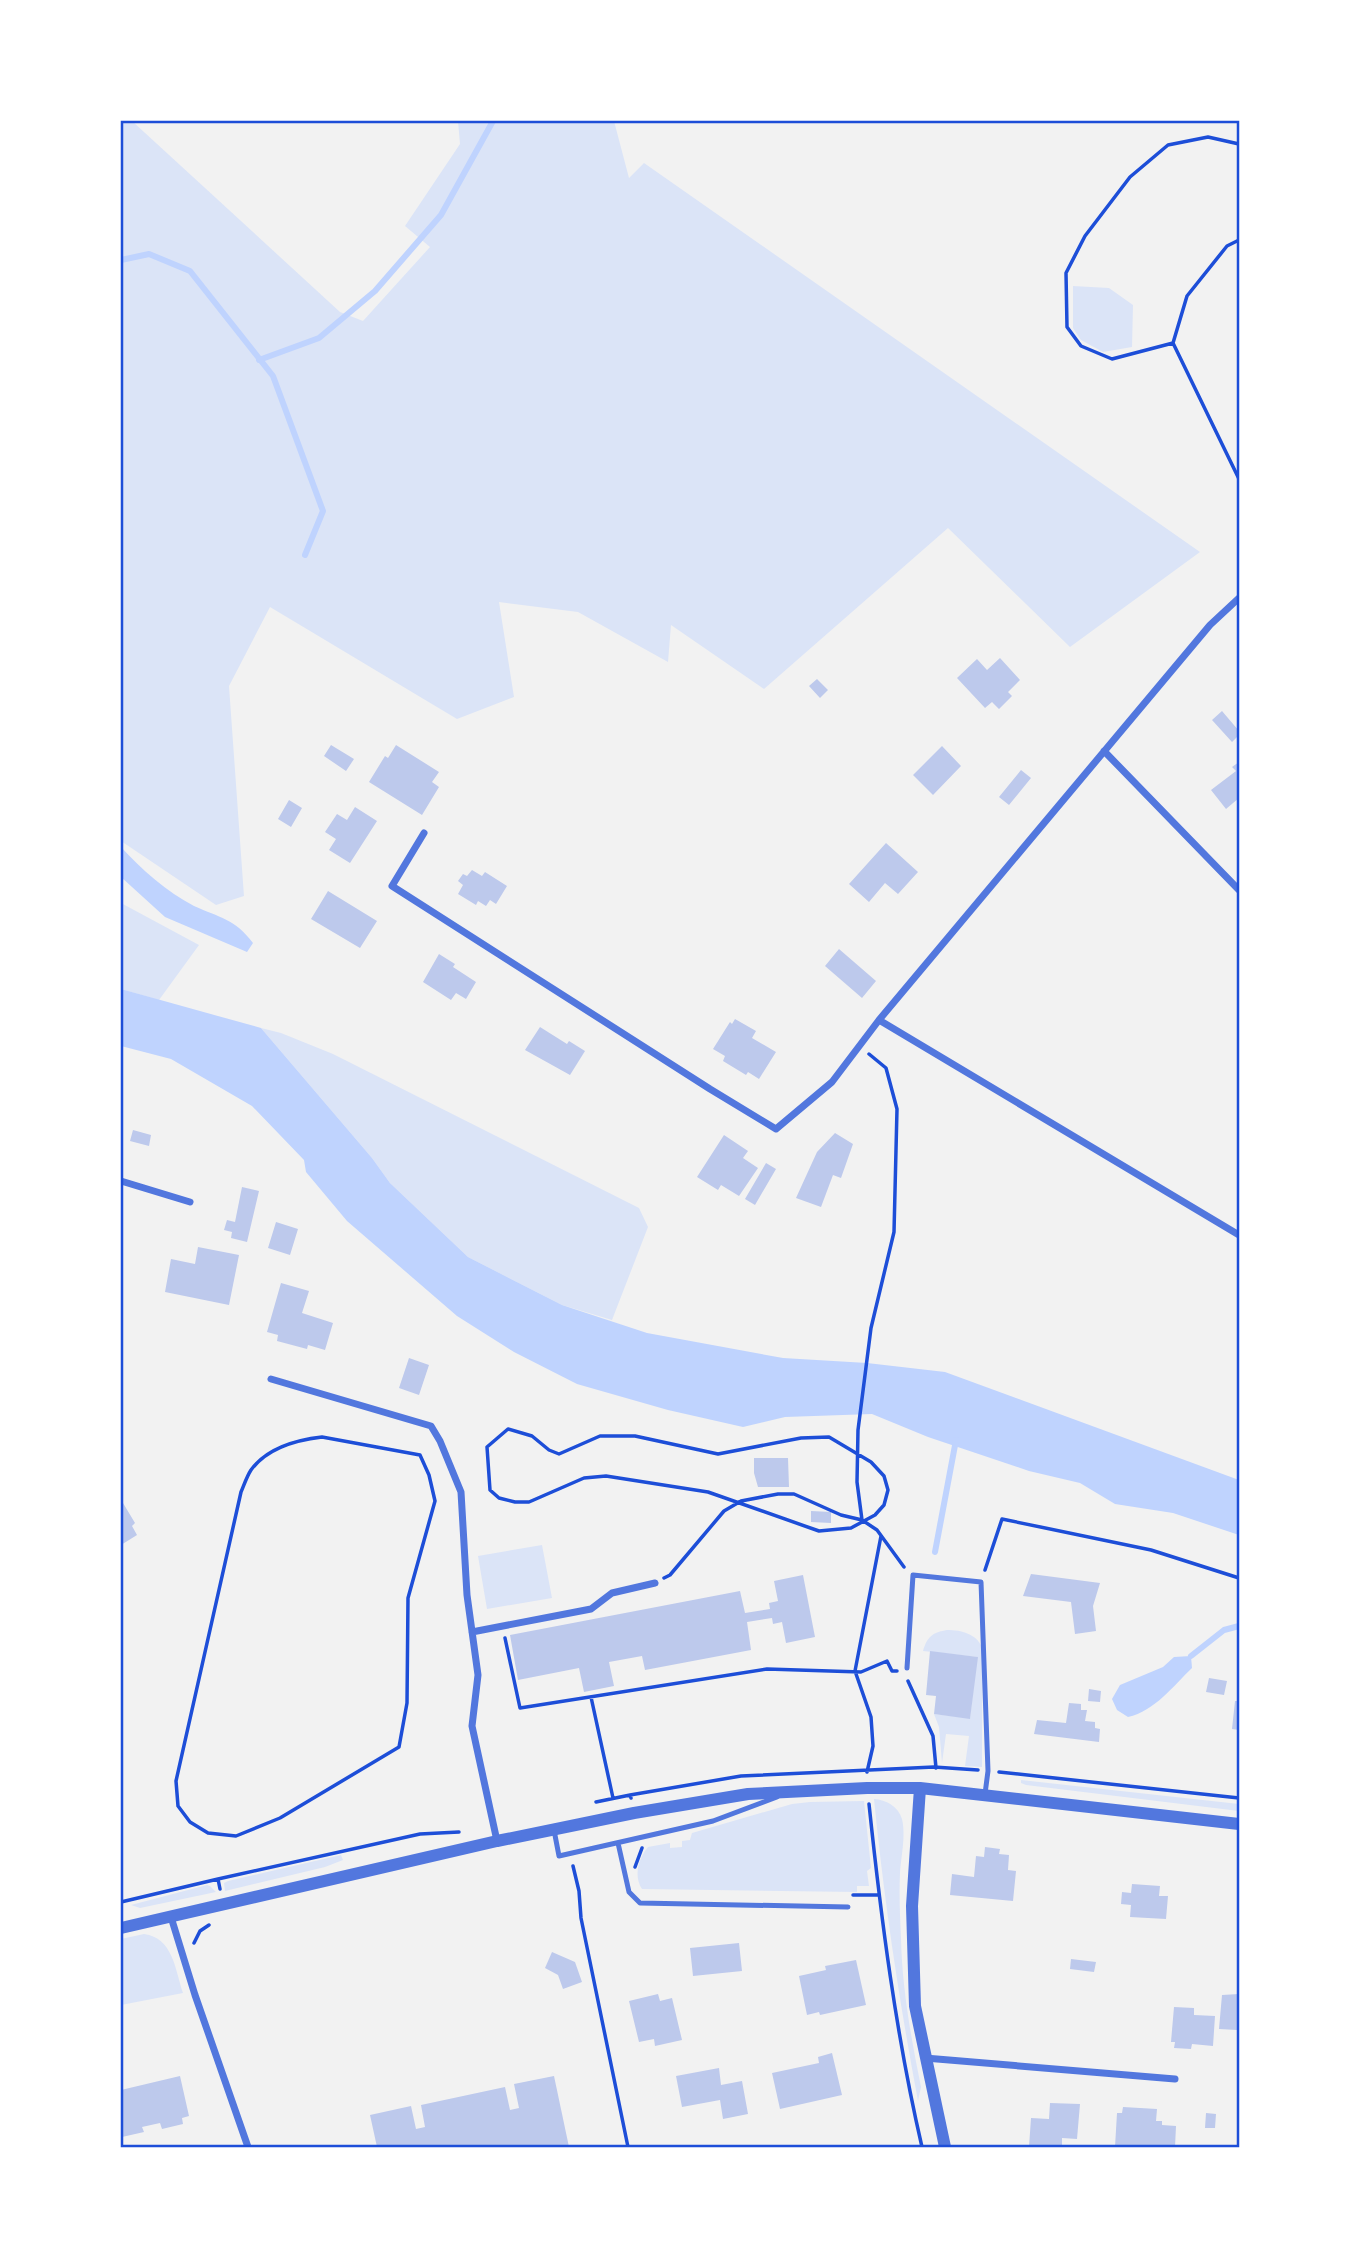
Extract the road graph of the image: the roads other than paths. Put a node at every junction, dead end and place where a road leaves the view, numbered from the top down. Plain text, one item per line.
1 (1239, 597) edge
2 (1104, 751) junction
3 (424, 833) dead end
4 (1239, 890) edge
5 (879, 1020) junction
6 (121, 1181) edge
7 (190, 1202) dead end
8 (1239, 1235) edge
9 (271, 1379) dead end
10 (655, 1583) road end
11 (472, 1632) junction
12 (906, 1670) road end
13 (920, 1788) junction
14 (793, 1791) junction
15 (985, 1794) junction
16 (1239, 1824) edge
17 (553, 1829) junction
18 (497, 1841) junction
19 (618, 1843) junction
20 (848, 1907) dead end
21 (171, 1917) junction
22 (121, 1925) edge
23 (925, 2057) junction
24 (1175, 2079) dead end
25 (248, 2147) edge
26 (944, 2147) edge

1 - 2 street
2 - 4 street
2 - 5 street
3 - 5 street
5 - 8 street
6 - 7 street
9 - 11 street
10 - 11 street
11 - 18 street
12 - 15 lane
13 - 14 street
13 - 15 street
13 - 23 street
14 - 17 street
14 - 19 lane
15 - 16 street
17 - 18 street
17 - 19 lane
18 - 21 street
19 - 20 lane
21 - 22 street
21 - 25 street
23 - 24 street
23 - 26 street

